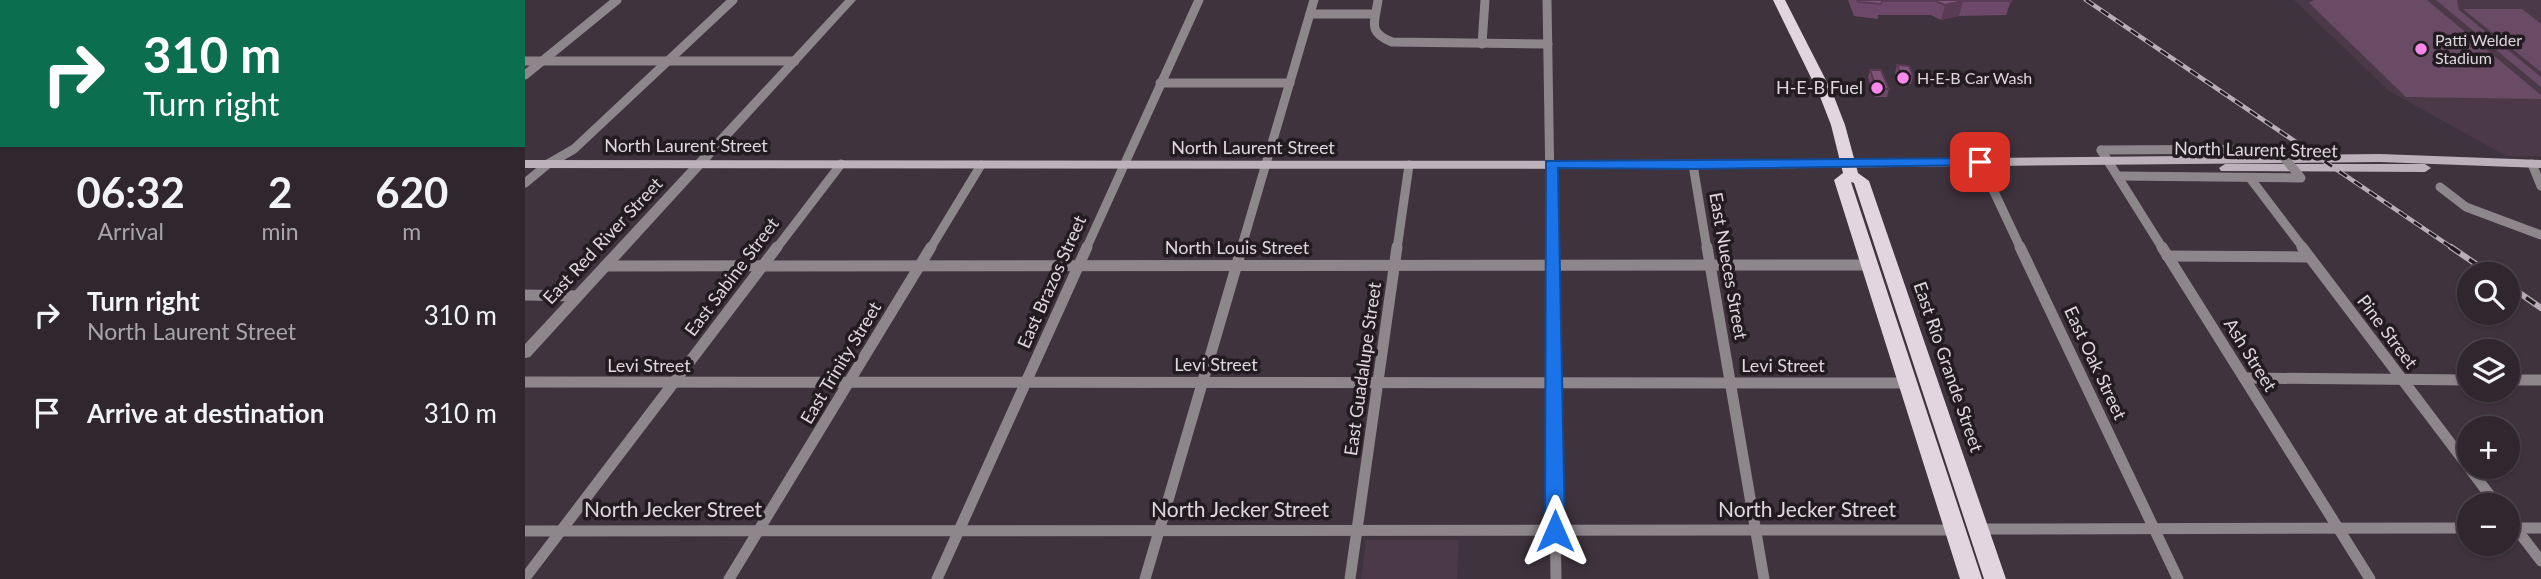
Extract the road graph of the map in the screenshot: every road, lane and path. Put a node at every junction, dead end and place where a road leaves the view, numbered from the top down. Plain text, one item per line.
1 (617, 0) edge
2 (733, 0) edge
3 (851, 0) edge
4 (1199, 0) edge
5 (1314, 0) edge
6 (1378, 0) edge
7 (1485, 0) edge
8 (1547, 0) edge
9 (1779, 0) edge
10 (1310, 14) junction
11 (1375, 14) junction
12 (1482, 44) junction
13 (1548, 44) junction
14 (668, 60) junction
15 (525, 61) edge
16 (542, 61) junction
17 (795, 61) junction
18 (525, 75) edge
19 (1160, 83) junction
20 (1290, 83) junction
21 (1980, 162) junction
22 (2109, 163) junction
23 (525, 164) edge
24 (548, 164) junction
25 (700, 164) junction
26 (841, 164) junction
27 (981, 164) junction
28 (1551, 164) junction
29 (2536, 164) edge
30 (1123, 165) junction
31 (1267, 165) junction
32 (1409, 165) junction
33 (1693, 165) junction
34 (1849, 169) junction
35 (2250, 178) junction
36 (525, 183) edge
37 (2541, 186) edge
38 (2439, 187) dead end
39 (2541, 235) edge
40 (2167, 256) junction
41 (2308, 257) junction
42 (922, 264) junction
43 (763, 265) junction
44 (1395, 265) junction
45 (1551, 265) junction
46 (1710, 265) junction
47 (1870, 265) junction
48 (605, 266) junction
49 (1079, 266) junction
50 (1236, 266) junction
51 (525, 295) edge
52 (577, 296) junction
53 (525, 353) edge
54 (2244, 378) junction
55 (2401, 379) junction
56 (2457, 380) edge
57 (2520, 380) edge
58 (2541, 380) edge
59 (525, 382) edge
60 (1026, 382) junction
61 (1379, 382) junction
62 (1201, 383) junction
63 (1732, 383) junction
64 (1908, 383) junction
65 (673, 384) junction
66 (849, 384) junction
67 (1554, 384) junction
68 (2488, 493) edge
69 (2520, 526) edge
70 (2154, 527) junction
71 (2337, 528) junction
72 (2457, 528) edge
73 (2541, 528) edge
74 (1979, 529) junction
75 (1955, 530) junction
76 (525, 531) edge
77 (561, 531) junction
78 (1357, 531) junction
79 (1555, 531) junction
80 (1756, 531) junction
81 (758, 532) junction
82 (958, 532) junction
83 (1159, 532) junction
84 (2520, 537) edge
85 (2541, 561) edge
86 (525, 578) edge
87 (729, 579) edge
88 (937, 579) edge
89 (1145, 579) edge
90 (1350, 579) edge
91 (1556, 579) edge
92 (1764, 579) edge
93 (1971, 579) edge
94 (1995, 579) edge
95 (2178, 579) edge
96 (2370, 579) edge

1 - 16 street
2 - 14 street
3 - 17 street, East Red River Street
4 - 19 street, East Brazos Street
5 - 10 street
6 - 11 street
7 - 12 street
8 - 13 street
9 - 34 main road, East Rio Grande Street
10 - 11 street
10 - 20 street
11 - 12 street
12 - 13 street
13 - 28 street
14 - 16 street
14 - 17 street
14 - 24 street
15 - 16 street
16 - 18 street
17 - 25 street, East Red River Street
19 - 20 street
19 - 30 street, East Brazos Street
20 - 31 street
21 - 22 main road, North Laurent Street
21 - 34 main road, North Laurent Street
21 - 70 street, East Oak Street
22 - 29 main road, North Laurent Street
22 - 35 street
22 - 35 street, bridge
22 - 40 street, Ash Street
23 - 24 main road, North Laurent Street
24 - 25 main road, North Laurent Street
24 - 36 street
25 - 26 main road, North Laurent Street
25 - 48 street, East Red River Street
26 - 27 main road, North Laurent Street
26 - 43 street, East Sabine Street
27 - 30 main road, North Laurent Street
27 - 42 street, East Trinity Street
28 - 32 main road, North Laurent Street
28 - 33 main road, North Laurent Street
28 - 45 street
29 - 37 street
30 - 31 main road, North Laurent Street
30 - 49 street, East Brazos Street
31 - 32 main road, North Laurent Street
31 - 50 street
32 - 44 street, East Guadalupe Street
33 - 34 main road, North Laurent Street
33 - 46 street, East Nueces Street
34 - 47 main road, East Rio Grande Street
34 - 74 main road, East Rio Grande Street
35 - 41 street, Pine Street
38 - 39 street
40 - 41 street
40 - 54 street, Ash Street
41 - 55 street, Pine Street
42 - 43 street, North Louis Street
42 - 49 street, North Louis Street
42 - 66 street, East Trinity Street
43 - 48 street, North Louis Street
43 - 65 street, East Sabine Street
44 - 45 street, North Louis Street
44 - 50 street, North Louis Street
44 - 61 street, East Guadalupe Street
45 - 46 street, North Louis Street
45 - 67 street
46 - 47 street, North Louis Street
46 - 63 street, East Nueces Street
47 - 64 main road, East Rio Grande Street
48 - 52 street, East Red River Street
49 - 50 street, North Louis Street
49 - 60 street, East Brazos Street
50 - 62 street
51 - 52 street
52 - 53 street, East Red River Street
54 - 55 street
54 - 71 street, Ash Street
55 - 56 street
55 - 68 street, Pine Street
57 - 58 street
59 - 65 street, Levi Street
60 - 62 street, Levi Street
60 - 66 street, Levi Street
60 - 82 street, East Brazos Street
61 - 62 street, Levi Street
61 - 67 street, Levi Street
61 - 78 street, East Guadalupe Street
62 - 83 street
63 - 64 street, Levi Street
63 - 67 street, Levi Street
63 - 80 street, East Nueces Street
64 - 75 main road, East Rio Grande Street
65 - 66 street, Levi Street
65 - 77 street, East Sabine Street
66 - 81 street, East Trinity Street
67 - 79 street
69 - 73 street
70 - 71 street
70 - 74 street
70 - 95 street, East Oak Street
71 - 72 street
71 - 96 street, Ash Street
74 - 94 main road, East Rio Grande Street
75 - 80 street, North Jecker Street
75 - 93 main road, East Rio Grande Street
76 - 77 street, North Jecker Street
77 - 81 street, North Jecker Street
77 - 86 street, East Sabine Street
78 - 79 street, North Jecker Street
78 - 83 street, North Jecker Street
78 - 90 street, East Guadalupe Street
79 - 80 street, North Jecker Street
79 - 91 street
80 - 92 street, East Nueces Street
81 - 82 street, North Jecker Street
81 - 87 street, East Trinity Street
82 - 83 street, North Jecker Street
82 - 88 street, East Brazos Street
83 - 89 street
84 - 85 street

